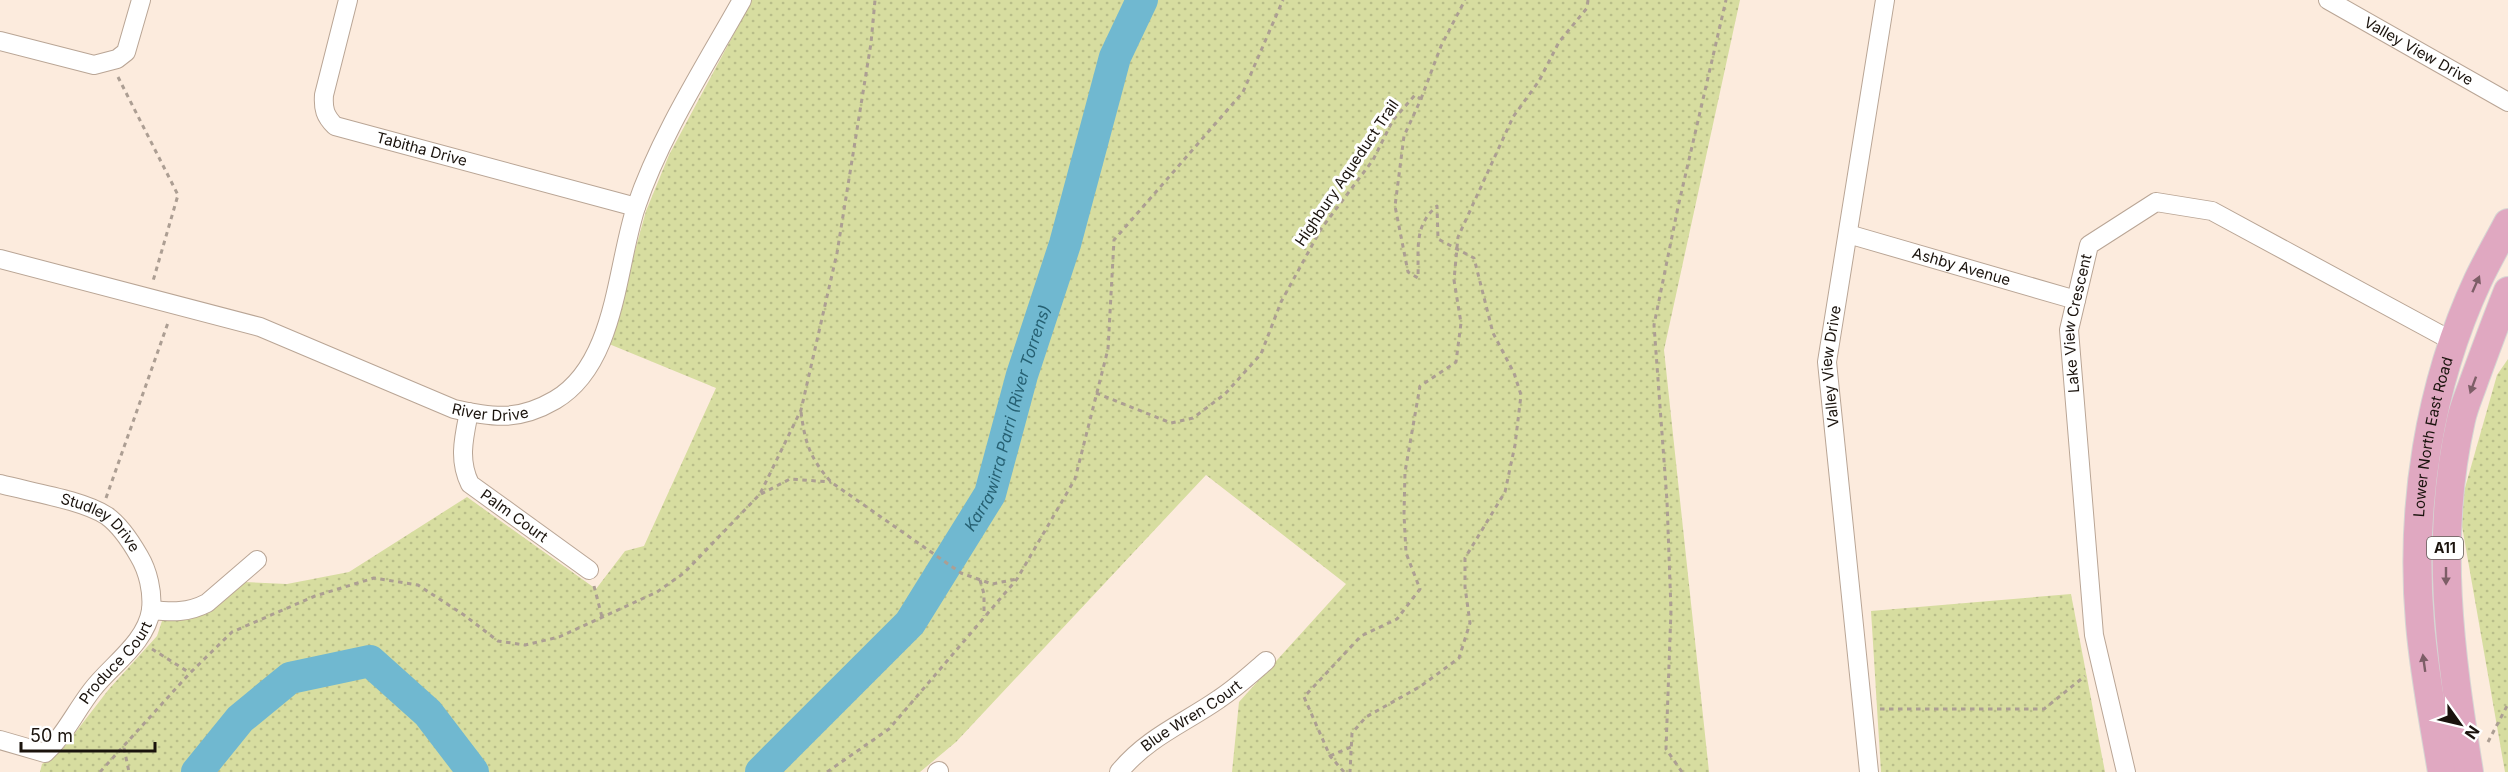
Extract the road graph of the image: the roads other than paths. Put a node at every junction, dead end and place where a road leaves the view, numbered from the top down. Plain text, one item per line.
1 (141, 0) edge
2 (348, 0) edge
3 (742, 0) edge
4 (1885, 0) edge
5 (2328, 0) edge
6 (0, 41) edge
7 (2508, 102) edge
8 (636, 207) junction
9 (1848, 234) junction
10 (2504, 241) edge
11 (0, 259) edge
12 (2508, 291) edge
13 (2076, 300) junction
14 (2500, 323) edge
15 (2454, 342) junction
16 (469, 412) junction
17 (0, 484) edge
18 (257, 560) dead end
19 (589, 570) road end
20 (151, 610) junction
21 (1266, 661) dead end
22 (0, 740) edge
23 (1119, 772) edge
24 (1869, 772) edge
25 (2126, 772) edge
26 (2442, 772) edge
27 (2469, 772) edge

1 - 6 street
2 - 8 street, Tabitha Drive
3 - 8 street, River Drive
4 - 9 street, Valley View Drive
5 - 7 street, Valley View Drive
8 - 16 street, River Drive
9 - 13 street, Ashby Avenue
9 - 24 street, Valley View Drive
15 -> 10 main road, Lower North East Road / A11
11 - 16 street, River Drive
12 - 14 main road, Lower North East Road / A11
13 - 15 street, Lake View Crescent
13 - 25 street, Lake View Crescent
14 -> 27 main road, Lower North East Road / A11
26 -> 15 main road, Lower North East Road / A11
16 - 19 street, Palm Court
17 - 20 street, Studley Drive
18 - 20 street, Produce Court
20 - 22 street, Produce Court
21 - 23 street, Blue Wren Court

